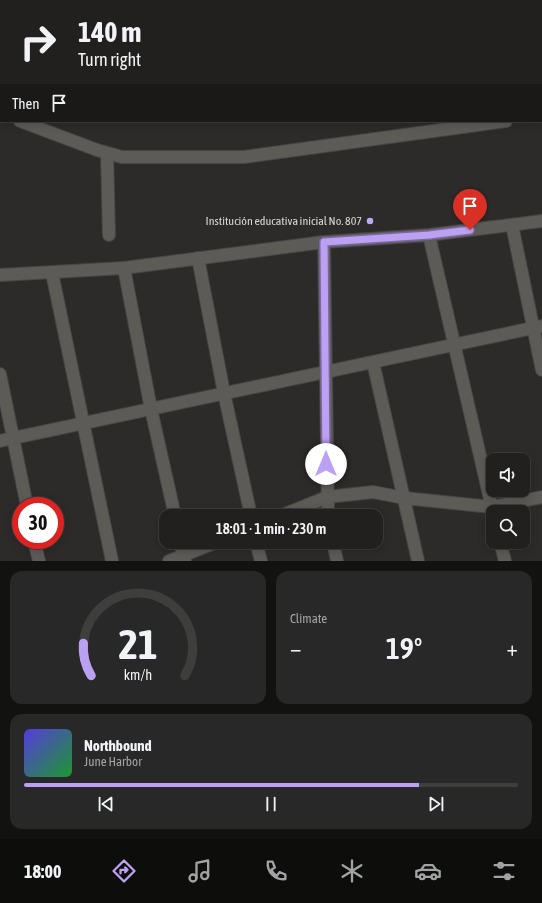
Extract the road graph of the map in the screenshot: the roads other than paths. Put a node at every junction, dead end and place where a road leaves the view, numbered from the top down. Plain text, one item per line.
1 (23, 122) edge
2 (492, 122) edge
3 (450, 125) edge
4 (107, 153) junction
5 (542, 221) edge
6 (512, 225) junction
7 (109, 235) dead end
8 (429, 235) junction
9 (324, 242) junction
10 (198, 258) junction
11 (124, 268) junction
12 (52, 273) junction
13 (0, 275) edge
14 (537, 327) edge
15 (454, 344) junction
16 (373, 362) junction
17 (542, 370) edge
18 (325, 372) junction
19 (0, 374) edge
20 (224, 394) junction
21 (151, 409) junction
22 (83, 423) junction
23 (13, 438) junction
24 (0, 441) edge
25 (25, 497) edge
26 (327, 497) junction
27 (542, 497) edge
28 (404, 498) junction
29 (492, 505) edge
30 (509, 505) edge
31 (486, 508) edge
32 (173, 509) edge
33 (249, 509) edge
34 (297, 509) edge
35 (328, 509) edge
36 (36, 549) edge
37 (203, 549) edge
38 (257, 549) edge
39 (335, 549) edge
40 (502, 549) edge
41 (184, 558) edge
42 (39, 561) edge
43 (112, 561) edge
44 (169, 561) edge
45 (260, 561) edge
46 (338, 561) edge
47 (418, 561) edge
48 (505, 561) edge

1 - 4 street
2 - 3 street
3 - 4 street
4 - 7 street
5 - 6 street
6 - 8 street
6 - 14 street
8 - 9 street
8 - 15 street
9 - 10 street
9 - 18 street
10 - 11 street
10 - 20 street
11 - 12 street
11 - 21 street
12 - 13 street
12 - 22 street
14 - 15 street
14 - 17 street
15 - 16 street
15 - 29 street
16 - 18 street
16 - 28 street
18 - 20 street
18 - 26 street
19 - 23 street
20 - 21 street
20 - 33 street
21 - 22 street
21 - 32 street
22 - 23 street
22 - 43 street
23 - 24 street
23 - 25 street
26 - 28 street
26 - 34 street
26 - 35 street
27 - 30 street
28 - 31 street
28 - 47 street
36 - 42 street
37 - 41 street
38 - 45 street
39 - 46 street
40 - 48 street
41 - 44 street

